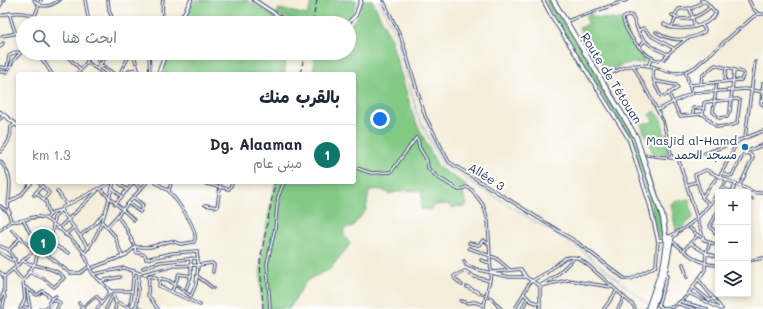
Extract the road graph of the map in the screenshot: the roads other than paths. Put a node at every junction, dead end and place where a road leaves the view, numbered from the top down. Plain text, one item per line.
1 (4, 0) edge
2 (34, 0) edge
3 (41, 0) edge
4 (60, 0) edge
5 (85, 0) edge
6 (108, 0) edge
7 (164, 0) edge
8 (191, 0) edge
9 (254, 0) edge
10 (361, 0) edge
11 (383, 0) edge
12 (543, 0) edge
13 (555, 0) edge
14 (627, 0) edge
15 (701, 0) edge
16 (749, 0) edge
17 (620, 1) edge
18 (704, 1) junction
19 (38, 5) junction
20 (0, 6) edge
21 (711, 7) junction
22 (690, 8) junction
23 (9, 13) junction
24 (758, 14) junction
25 (763, 14) edge
26 (0, 16) edge
27 (31, 16) edge
28 (33, 16) edge
29 (88, 16) edge
30 (111, 16) edge
31 (162, 16) edge
32 (183, 16) edge
33 (278, 16) edge
34 (355, 16) edge
35 (676, 18) junction
36 (692, 18) junction
37 (567, 21) junction
38 (664, 24) dead end
39 (701, 25) junction
40 (695, 27) junction
41 (670, 28) junction
42 (638, 30) junction
43 (15, 32) joint
44 (656, 32) dead end
45 (2, 36) dead end
46 (645, 40) junction
47 (685, 40) junction
48 (3, 43) dead end
49 (0, 47) edge
50 (639, 47) junction
51 (674, 48) junction
52 (16, 52) edge
53 (668, 54) junction
54 (652, 58) junction
55 (16, 59) edge
56 (43, 60) edge
57 (71, 60) edge
58 (99, 60) edge
59 (104, 60) edge
60 (128, 60) edge
61 (136, 60) edge
62 (149, 60) edge
63 (163, 60) edge
64 (86, 62) joint
65 (755, 62) dead end
66 (101, 64) junction
67 (633, 65) junction
68 (648, 66) junction
69 (0, 67) edge
70 (7, 68) junction
71 (654, 68) junction
72 (726, 68) junction
73 (97, 69) junction
74 (138, 69) junction
75 (81, 70) joint
76 (734, 70) junction
77 (8, 71) junction
78 (0, 72) edge
79 (51, 72) edge
80 (101, 72) edge
81 (111, 72) edge
82 (122, 72) edge
83 (128, 72) edge
84 (139, 72) edge
85 (150, 72) edge
86 (159, 72) edge
87 (686, 72) junction
88 (604, 77) junction
89 (654, 81) junction
90 (725, 81) junction
91 (734, 81) junction
92 (717, 82) junction
93 (763, 83) edge
94 (701, 84) junction
95 (690, 86) junction
96 (733, 90) junction
97 (752, 90) junction
98 (716, 92) junction
99 (763, 92) edge
100 (692, 93) junction
101 (669, 94) junction
102 (731, 100) junction
103 (714, 101) junction
104 (674, 102) junction
105 (763, 105) edge
106 (704, 108) junction
107 (657, 110) junction
108 (0, 112) edge
109 (703, 114) junction
110 (5, 115) junction
111 (693, 116) junction
112 (0, 119) edge
113 (16, 124) edge
114 (16, 125) edge
115 (763, 131) edge
116 (745, 138) junction
117 (738, 140) junction
118 (763, 145) edge
119 (0, 152) edge
120 (745, 152) junction
121 (647, 155) junction
122 (672, 158) junction
123 (678, 158) junction
124 (0, 161) edge
125 (356, 168) edge
126 (722, 173) junction
127 (719, 176) junction
128 (727, 180) junction
129 (697, 182) junction
130 (736, 183) junction
131 (30, 184) edge
132 (110, 184) edge
133 (113, 184) edge
134 (120, 184) edge
135 (132, 184) edge
136 (135, 184) edge
137 (146, 184) edge
138 (158, 184) edge
139 (171, 184) edge
140 (206, 184) dead end
141 (221, 184) edge
142 (231, 184) edge
143 (283, 184) edge
144 (686, 185) junction
145 (740, 185) junction
146 (42, 186) joint
147 (722, 187) joint
148 (112, 188) junction
149 (220, 188) junction
150 (726, 189) edge
151 (733, 189) edge
152 (99, 190) junction
153 (127, 190) junction
154 (141, 190) junction
155 (57, 191) dead end
156 (169, 191) junction
157 (36, 192) junction
158 (763, 192) edge
159 (34, 195) dead end
160 (122, 197) junction
161 (702, 197) junction
162 (715, 197) edge
163 (108, 198) junction
164 (134, 198) junction
165 (44, 199) junction
166 (10, 202) junction
167 (115, 204) junction
168 (129, 204) junction
169 (709, 204) junction
170 (67, 205) junction
171 (204, 205) dead end
172 (0, 206) edge
173 (61, 210) junction
174 (123, 211) junction
175 (10, 213) junction
176 (104, 213) junction
177 (49, 214) junction
178 (118, 217) junction
179 (715, 217) edge
180 (46, 219) junction
181 (67, 219) junction
182 (697, 219) junction
183 (134, 220) dead end
184 (11, 221) junction
185 (24, 221) junction
186 (97, 222) junction
187 (102, 222) junction
188 (53, 224) junction
189 (101, 225) junction
190 (74, 227) junction
191 (107, 227) junction
192 (689, 227) junction
193 (58, 229) junction
194 (0, 230) edge
195 (12, 230) dead end
196 (30, 233) dead end
197 (715, 233) edge
198 (65, 235) junction
199 (80, 236) junction
200 (697, 236) junction
201 (21, 237) junction
202 (669, 239) junction
203 (46, 240) junction
204 (659, 240) junction
205 (704, 240) junction
206 (469, 242) dead end
207 (41, 243) junction
208 (85, 243) junction
209 (690, 243) junction
210 (710, 243) junction
211 (490, 244) junction
212 (715, 244) edge
213 (0, 246) edge
214 (80, 247) junction
215 (89, 248) junction
216 (135, 248) junction
217 (469, 248) dead end
218 (40, 249) junction
219 (9, 250) junction
220 (34, 250) junction
221 (684, 250) junction
222 (0, 253) edge
223 (84, 253) junction
224 (706, 253) junction
225 (69, 254) dead end
226 (490, 255) junction
227 (715, 255) edge
228 (122, 257) junction
229 (575, 257) junction
230 (191, 258) junction
231 (198, 258) junction
232 (763, 258) edge
233 (14, 259) junction
234 (481, 260) dead end
235 (751, 260) edge
236 (23, 261) junction
237 (464, 261) dead end
238 (490, 263) junction
239 (706, 263) junction
240 (191, 264) junction
241 (683, 264) dead end
242 (715, 264) edge
243 (198, 265) junction
244 (17, 266) junction
245 (33, 266) junction
246 (656, 266) junction
247 (91, 267) junction
248 (143, 268) dead end
249 (13, 269) junction
250 (509, 269) junction
251 (134, 270) junction
252 (0, 272) edge
253 (28, 272) junction
254 (213, 272) dead end
255 (491, 272) junction
256 (139, 273) junction
257 (94, 274) junction
258 (143, 274) junction
259 (662, 274) junction
260 (149, 276) junction
261 (191, 276) junction
262 (197, 276) junction
263 (4, 277) junction
264 (120, 277) dead end
265 (526, 277) junction
266 (687, 277) dead end
267 (160, 278) junction
268 (698, 279) junction
269 (23, 281) junction
270 (101, 281) junction
271 (490, 281) junction
272 (532, 281) junction
273 (174, 283) junction
274 (462, 285) dead end
275 (540, 286) junction
276 (467, 287) dead end
277 (612, 287) junction
278 (692, 287) junction
279 (25, 288) junction
280 (213, 288) dead end
281 (27, 290) junction
282 (185, 290) junction
283 (131, 291) junction
284 (172, 291) junction
285 (110, 292) junction
286 (616, 292) junction
287 (690, 292) junction
288 (3, 293) junction
289 (524, 294) junction
290 (56, 296) dead end
291 (486, 296) junction
292 (112, 297) junction
293 (624, 298) junction
294 (52, 299) junction
295 (527, 299) junction
296 (715, 299) junction
297 (0, 300) edge
298 (115, 301) junction
299 (461, 301) dead end
300 (102, 302) junction
301 (682, 302) junction
302 (79, 303) dead end
303 (652, 303) junction
304 (540, 304) junction
305 (679, 304) junction
306 (50, 305) junction
307 (200, 305) dead end
308 (22, 306) junction
309 (484, 306) junction
310 (128, 307) junction
311 (662, 308) edge
312 (674, 308) edge
313 (688, 308) edge
314 (2, 309) edge
315 (20, 309) edge
316 (40, 309) edge
317 (44, 309) edge
318 (57, 309) edge
319 (82, 309) edge
320 (97, 309) edge
321 (106, 309) edge
322 (115, 309) edge
323 (133, 309) edge
324 (137, 309) edge
325 (142, 309) edge
326 (158, 309) edge
327 (270, 309) edge
328 (483, 309) edge
329 (501, 309) edge
330 (515, 309) edge
331 (522, 309) edge
332 (540, 309) edge
333 (604, 309) edge
334 (618, 309) edge
335 (635, 309) edge
336 (648, 309) edge
337 (652, 309) edge
338 (696, 309) edge
339 (707, 309) edge
340 (722, 309) edge

1 - 20 street
2 - 19 street
3 - 19 street
4 - 19 street
5 - 29 street
6 - 30 street
7 - 31 street
8 - 32 street
9 - 33 street
10 - 34 street
11 - 246 street, Allée 3
12 - 204 street
13 - 37 highway, Route de Tétouan
13 - 202 highway, Route de Tétouan
14 - 17 street
15 - 18 street
16 - 24 street
17 - 37 street
18 - 21 street
18 - 22 street
19 - 28 street
21 - 36 street
21 - 39 street
22 - 35 street
22 - 36 street
23 - 26 street
23 - 27 street
23 - 43 street
24 - 25 street
24 - 87 street
35 - 36 street
35 - 41 street
36 - 40 street
37 - 88 highway, Route de Tétouan
38 - 41 street
39 - 40 street
39 - 47 street
40 - 41 street
42 - 46 street
42 - 50 street
42 - 51 street
43 - 45 street
44 - 47 street
46 - 50 street
46 - 53 street
47 - 51 street
48 - 49 street
50 - 54 street
51 - 53 street
52 - 70 street
53 - 54 street
54 - 68 street
55 - 77 street
56 - 79 street
57 - 75 street
58 - 66 street
59 - 66 street
60 - 82 street
61 - 74 street
62 - 85 street
63 - 86 street
64 - 73 street
64 - 75 street
65 - 97 street
66 - 73 street
66 - 81 street
67 - 68 street
67 - 88 street
67 - 107 street
68 - 71 street
69 - 70 street
70 - 77 street
71 - 87 street
71 - 89 street
72 - 76 street
72 - 90 street
72 - 94 street
73 - 80 street
74 - 83 street
74 - 84 street
76 - 91 street
76 - 91 street
77 - 78 street
87 - 95 street
88 - 121 highway, Route de Tétouan
89 - 101 street
89 - 101 street
90 - 91 street
90 - 92 street
91 - 96 street
92 - 94 street
92 - 98 street
93 - 99 street
94 - 95 street
95 - 100 street
96 - 97 street
96 - 98 street
96 - 102 street
97 - 99 street
97 - 116 street
98 - 100 street
98 - 103 street
99 - 105 street
100 - 104 street
101 - 104 street
102 - 103 street
102 - 103 street
102 - 109 street
103 - 106 street
104 - 107 street
104 - 111 street
106 - 109 street
106 - 111 street
107 - 122 street
108 - 110 street
109 - 111 street
110 - 112 street
110 - 113 street
114 - 119 street
115 - 116 street
116 - 117 street
117 - 123 street
117 - 126 street
118 - 120 street
120 - 126 street
120 - 145 street
121 - 122 street
121 - 202 highway, Route de Tétouan
122 - 123 street
123 - 144 street
124 - 166 street
125 - 211 street
126 - 127 street
127 - 128 street
127 - 129 street
127 - 161 street
128 - 130 street
128 - 147 street
129 - 144 street
129 - 161 street
130 - 145 street
130 - 151 street
131 - 166 street
132 - 152 street
133 - 148 street
134 - 153 street
135 - 153 street
136 - 154 street
137 - 154 street
138 - 156 street
139 - 156 street
140 - 149 street
141 - 149 street
142 - 149 street
143 - 327 street
144 - 182 street
145 - 158 street
146 - 157 street
146 - 165 street
147 - 150 street
148 - 160 street
148 - 163 street
149 - 171 street
152 - 163 street
152 - 170 street
152 - 181 street
153 - 160 street
154 - 164 street
155 - 170 street
156 - 216 street
157 - 159 street
157 - 165 street
160 - 167 street
161 - 169 street
162 - 169 street
163 - 167 street
163 - 176 street
164 - 168 street
164 - 168 street
165 - 177 street
166 - 175 street
167 - 174 street
168 - 174 street
169 - 182 street
170 - 173 street
172 - 175 street
173 - 177 street
173 - 181 street
173 - 188 street
174 - 178 street
174 - 183 street
175 - 184 street
176 - 186 street
176 - 187 street
177 - 180 street
178 - 191 street
178 - 216 street
179 - 197 street
180 - 185 street
180 - 188 street
181 - 190 street
181 - 193 street
182 - 192 street
182 - 205 street
184 - 185 street
184 - 194 street
185 - 196 street
186 - 189 street
186 - 199 street
187 - 189 street
187 - 191 street
188 - 193 street
188 - 203 street
189 - 215 street
190 - 198 street
190 - 199 street
191 - 228 street
192 - 200 street
192 - 202 street
193 - 198 street
195 - 201 street
198 - 214 street
199 - 208 street
200 - 205 street
200 - 209 street
201 - 219 street
201 - 220 street
202 - 204 street
202 - 221 street
202 - 259 highway, Route de Tétouan
203 - 207 street
203 - 225 street
204 - 246 street
205 - 210 street
206 - 211 street
207 - 218 street
207 - 220 street
208 - 214 street
208 - 215 street
209 - 221 street
209 - 224 street
210 - 212 street
210 - 224 street
211 - 226 street
213 - 219 street
214 - 223 street
215 - 223 street
216 - 228 street
216 - 231 street
217 - 226 street
218 - 245 street
218 - 247 street
219 - 233 street
220 - 236 street
221 - 239 street
222 - 233 street
223 - 247 street
224 - 227 street
224 - 239 street
226 - 238 street
226 - 250 street
228 - 247 street
229 - 272 street
229 - 275 street
229 - 277 street
230 - 231 street
230 - 240 street
230 - 248 street
231 - 243 street
232 - 235 street
233 - 244 street
234 - 238 street
236 - 244 street
236 - 245 street
237 - 255 street
238 - 255 street
239 - 242 street
239 - 268 street
240 - 243 street
240 - 258 street
240 - 261 street
241 - 266 street
243 - 254 street
243 - 262 street
244 - 249 street
245 - 253 street
245 - 253 street
246 - 259 street
247 - 257 street
249 - 263 street
249 - 269 street
250 - 255 street
250 - 265 street
251 - 256 street
251 - 257 street
251 - 283 street
252 - 263 street
253 - 269 street
255 - 265 street
255 - 271 street
256 - 258 street
256 - 323 street
257 - 270 street
258 - 260 street
259 - 303 highway, Route de Tétouan
259 - 311 street
260 - 267 street
260 - 326 street
261 - 273 street
261 - 282 street
262 - 280 street
262 - 282 street
263 - 288 street
264 - 270 street
265 - 272 street
267 - 273 street
267 - 284 street
268 - 278 street
268 - 296 street
269 - 279 street
270 - 285 street
271 - 274 street
271 - 291 street
272 - 275 street
272 - 289 street
273 - 282 street
273 - 284 street
275 - 277 street
275 - 304 street
276 - 291 street
277 - 286 street
278 - 287 street
278 - 296 street
279 - 281 street
279 - 308 street
281 - 294 street
281 - 308 street
283 - 285 street
283 - 310 street
284 - 307 street
285 - 292 street
285 - 300 street
286 - 293 street
286 - 333 street
287 - 301 street
287 - 340 street
288 - 297 street
288 - 314 street
289 - 295 street
289 - 330 street
290 - 294 street
291 - 309 street
291 - 329 street
292 - 298 street
292 - 321 street
293 - 334 street
293 - 335 street
294 - 306 street
295 - 304 street
295 - 331 street
296 - 340 street
298 - 310 street
298 - 322 street
299 - 309 street
300 - 319 street
300 - 320 street
301 - 305 street
301 - 339 street
302 - 319 street
303 - 336 highway, Route de Tétouan
303 - 337 highway, Route de Tétouan
304 - 332 street
305 - 312 street
305 - 313 street
306 - 317 street
306 - 318 street
308 - 315 street
309 - 328 street
310 - 323 street
311 - 312 street
313 - 338 street
316 - 317 street
324 - 325 street

